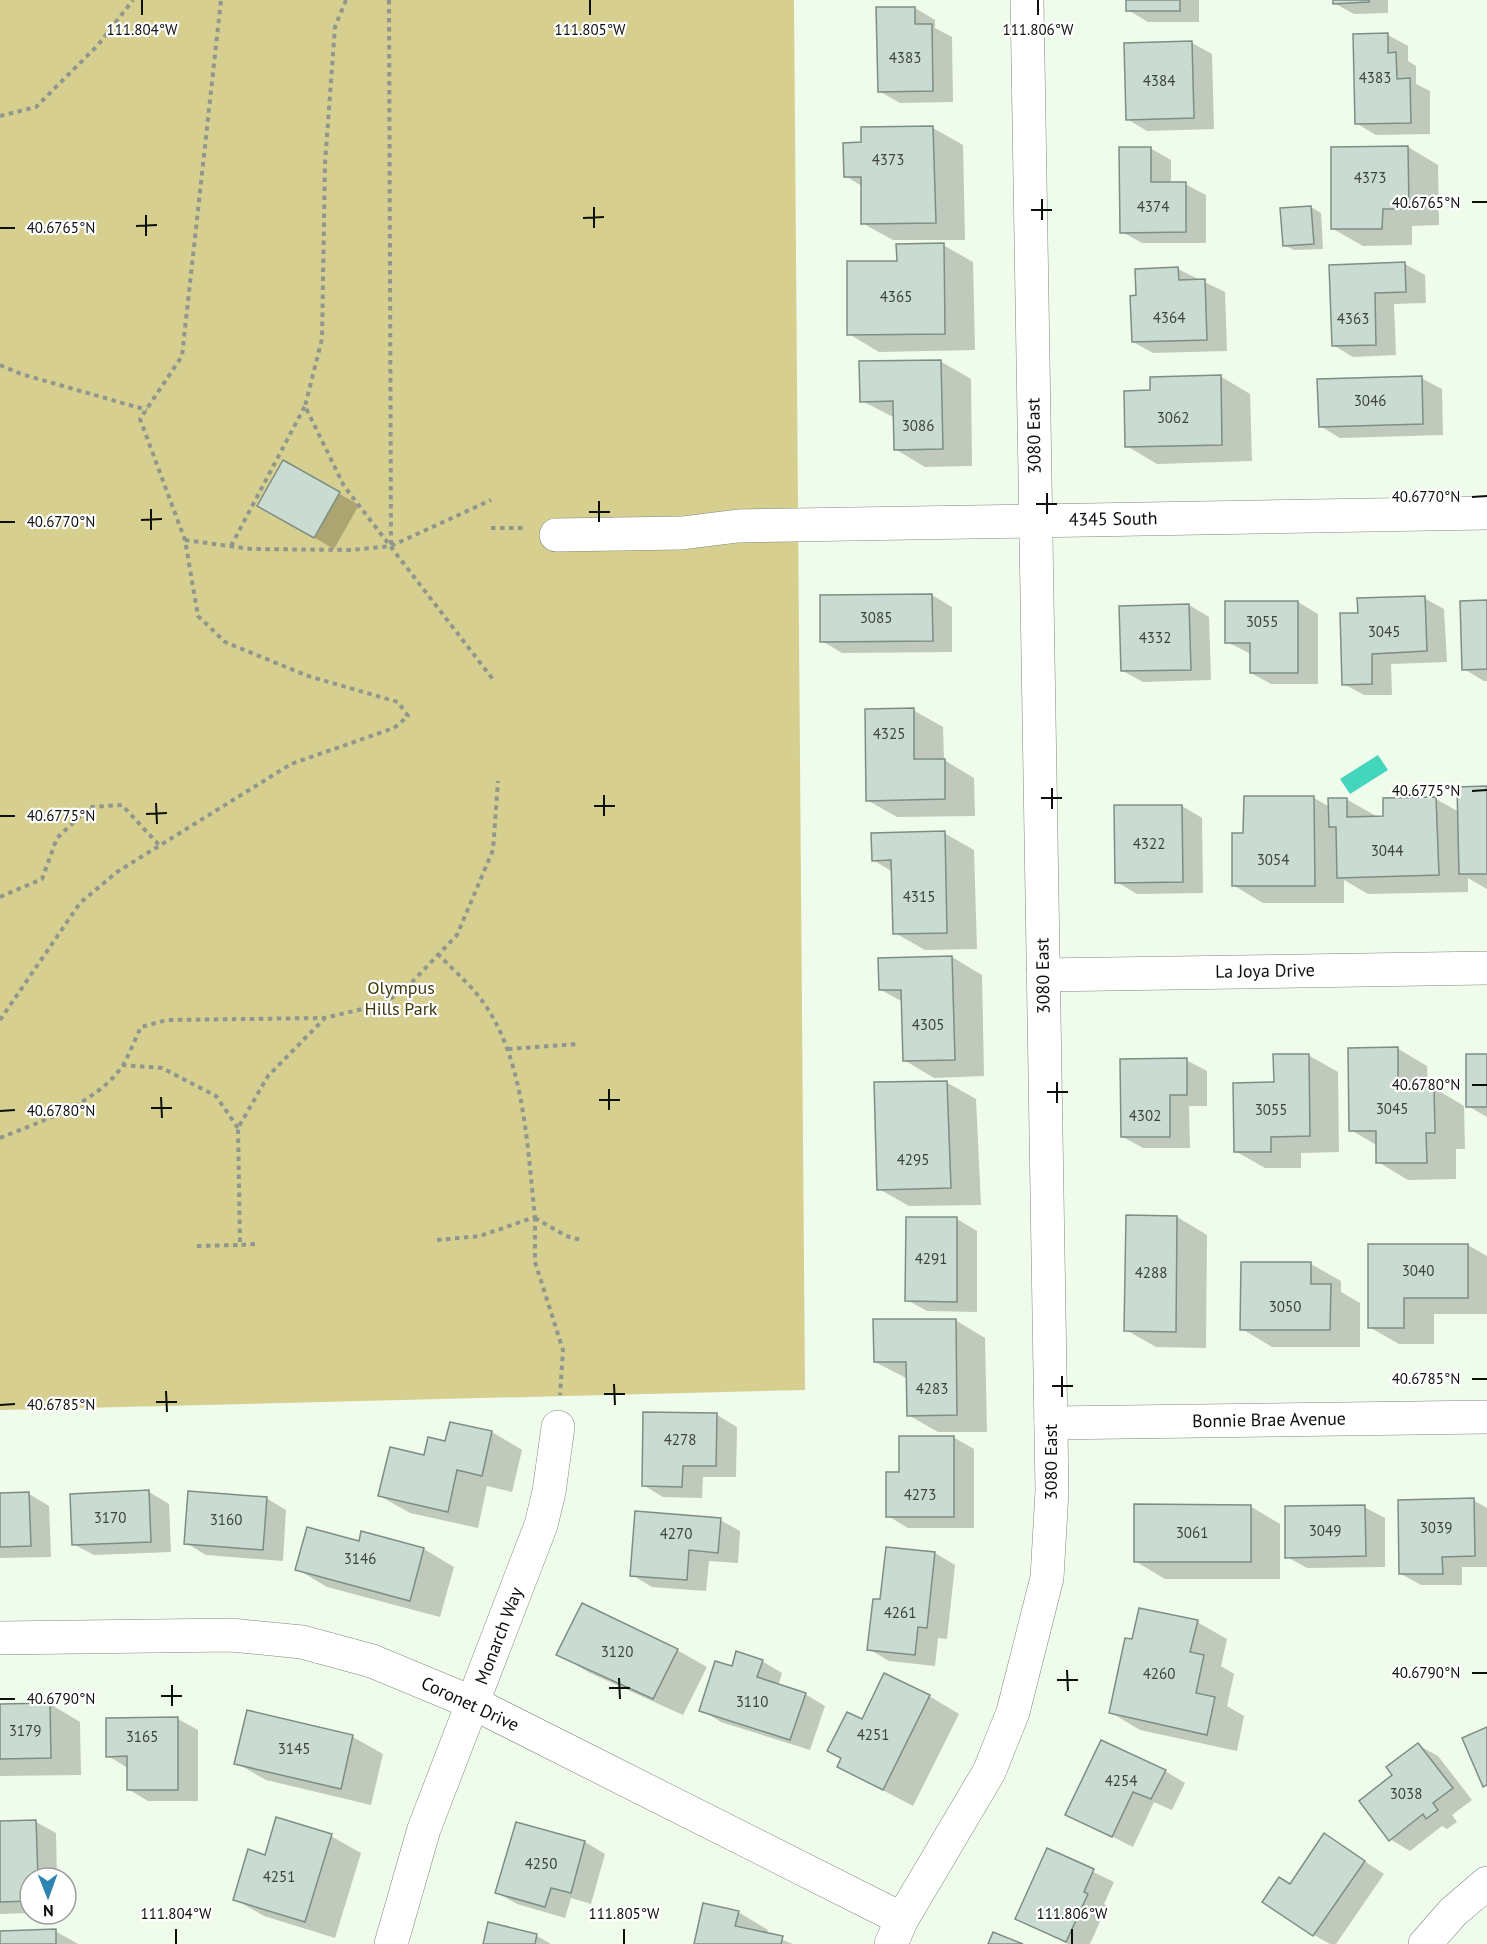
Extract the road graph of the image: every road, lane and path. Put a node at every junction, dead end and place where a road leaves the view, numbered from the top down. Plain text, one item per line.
1 (133, 0) edge
2 (221, 0) edge
3 (346, 0) edge
4 (389, 0) edge
5 (1027, 0) edge
6 (0, 116) edge
7 (0, 365) edge
8 (305, 406) junction
9 (147, 410) junction
10 (491, 500) dead end
11 (1487, 513) edge
12 (1035, 521) junction
13 (556, 535) dead end
14 (185, 540) junction
15 (231, 546) junction
16 (391, 546) junction
17 (495, 682) dead end
18 (498, 781) dead end
19 (159, 845) junction
20 (0, 897) edge
21 (439, 955) junction
22 (1487, 968) edge
23 (1043, 975) junction
24 (324, 1018) junction
25 (0, 1020) edge
26 (578, 1044) dead end
27 (508, 1049) junction
28 (122, 1065) junction
29 (238, 1128) junction
30 (0, 1138) edge
31 (535, 1217) junction
32 (438, 1240) dead end
33 (581, 1240) dead end
34 (255, 1244) dead end
35 (240, 1245) junction
36 (197, 1246) dead end
37 (1487, 1417) edge
38 (1051, 1424) junction
39 (558, 1427) joint
40 (0, 1638) edge
41 (473, 1703) junction
42 (1487, 1882) edge
43 (896, 1931) edge
44 (391, 1944) edge
45 (1425, 1944) edge

1 - 6 path
2 - 9 path
3 - 8 path
4 - 16 path
5 - 12 street, 3080 East
7 - 9 path
8 - 15 path
8 - 16 path
9 - 14 path
10 - 16 path
11 - 12 street, 4345 South
12 - 13 street, 4345 South
12 - 23 street, 3080 East
14 - 15 path
14 - 19 path
15 - 16 path
16 - 17 path
18 - 21 path
19 - 20 path
19 - 25 path
21 - 24 path
21 - 27 path
22 - 23 street, La Joya Drive
23 - 38 street, 3080 East
24 - 28 path
24 - 29 path
26 - 27 path
27 - 31 path
28 - 29 path
28 - 30 path
29 - 35 path
31 - 32 path
31 - 33 path
31 - 39 path
34 - 35 path
35 - 36 path
37 - 38 street, Bonnie Brae Avenue
38 - 43 street, 3080 East
39 - 41 street, Monarch Way
40 - 41 street, Coronet Drive
41 - 43 street, Coronet Drive
41 - 44 street, Monarch Way
42 - 45 street

